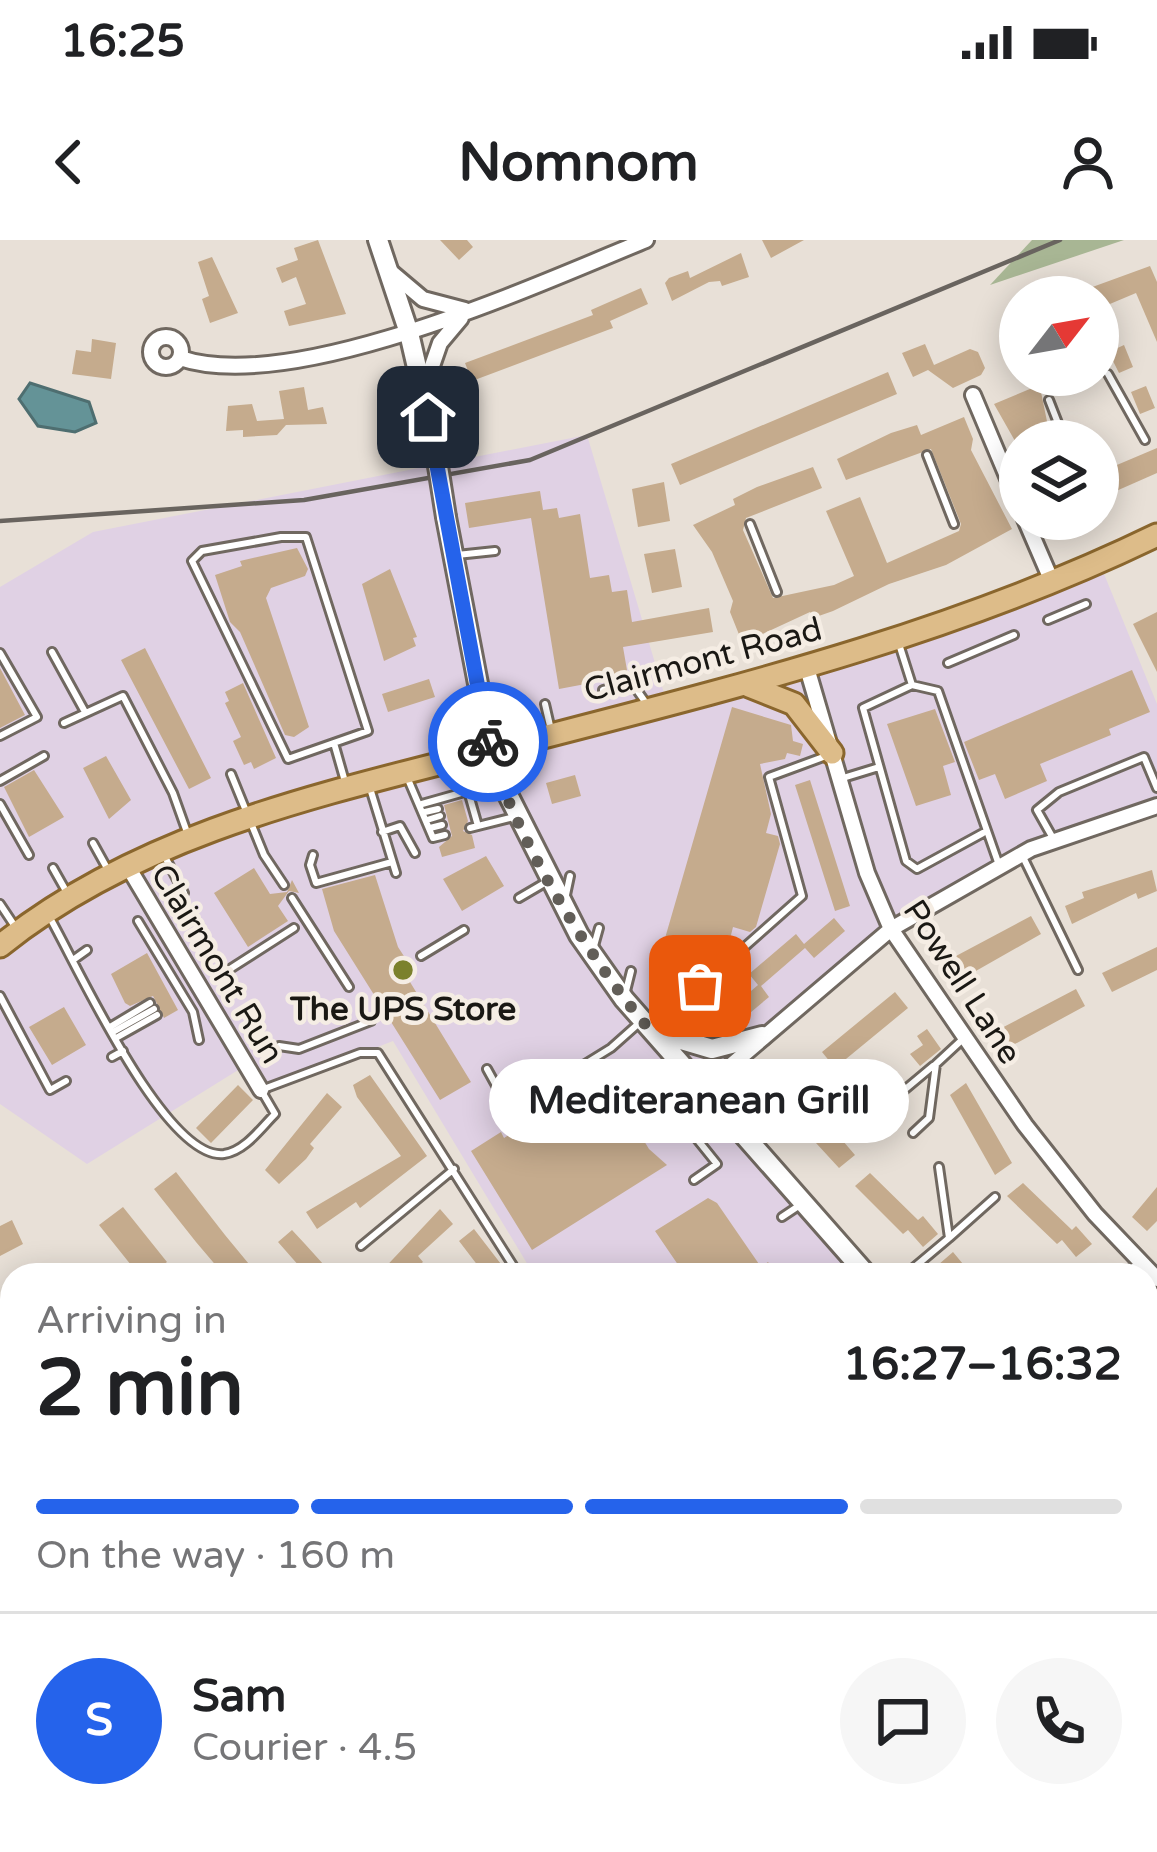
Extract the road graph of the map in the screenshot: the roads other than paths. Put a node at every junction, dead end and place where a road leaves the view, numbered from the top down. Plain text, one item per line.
1 (378, 240) edge
2 (611, 240) edge
3 (646, 240) edge
4 (596, 261) junction
5 (388, 268) junction
6 (470, 310) junction
7 (409, 333) junction
8 (180, 358) dead end
9 (423, 393) junction
10 (1119, 394) edge
11 (973, 395) dead end
12 (1048, 400) dead end
13 (1056, 420) edge
14 (1144, 440) dead end
15 (927, 455) dead end
16 (999, 457) edge
17 (750, 524) dead end
18 (955, 524) dead end
19 (1157, 536) edge
20 (1034, 540) edge
21 (495, 551) dead end
22 (452, 555) junction
23 (1054, 584) junction
24 (777, 592) dead end
25 (1086, 604) dead end
26 (1048, 620) dead end
27 (1013, 635) dead end
28 (898, 640) junction
29 (52, 652) dead end
30 (0, 653) edge
31 (947, 663) dead end
32 (807, 668) junction
33 (743, 684) junction
34 (912, 685) junction
35 (603, 690) dead end
36 (545, 704) dead end
37 (85, 712) junction
38 (655, 713) junction
39 (64, 723) dead end
40 (552, 734) junction
41 (0, 736) edge
42 (334, 742) junction
43 (490, 751) junction
44 (832, 753) junction
45 (44, 756) dead end
46 (879, 767) junction
47 (231, 773) dead end
48 (405, 774) junction
49 (840, 779) junction
50 (0, 781) edge
51 (358, 787) junction
52 (1157, 788) edge
53 (0, 804) edge
54 (1157, 806) edge
55 (426, 816) junction
56 (518, 816) junction
57 (253, 817) junction
58 (382, 832) junction
59 (983, 833) junction
60 (445, 835) dead end
61 (190, 839) junction
62 (1054, 840) junction
63 (93, 843) dead end
64 (161, 850) junction
65 (415, 854) dead end
66 (1021, 854) junction
67 (29, 855) dead end
68 (313, 855) dead end
69 (392, 862) junction
70 (999, 865) junction
71 (53, 868) dead end
72 (118, 869) junction
73 (396, 873) dead end
74 (561, 878) junction
75 (284, 885) dead end
76 (184, 893) dead end
77 (69, 896) junction
78 (292, 898) dead end
79 (519, 898) dead end
80 (0, 904) edge
81 (46, 911) junction
82 (138, 922) dead end
83 (294, 928) dead end
84 (599, 928) dead end
85 (892, 929) junction
86 (464, 931) dead end
87 (18, 932) junction
88 (0, 946) edge
89 (87, 950) dead end
90 (421, 956) dead end
91 (592, 956) junction
92 (73, 960) junction
93 (230, 968) dead end
94 (79, 970) junction
95 (1078, 970) dead end
96 (631, 971) dead end
97 (68, 976) dead end
98 (349, 986) dead end
99 (0, 996) edge
100 (184, 998) junction
101 (623, 999) junction
102 (171, 1000) dead end
103 (154, 1009) dead end
104 (371, 1021) dead end
105 (646, 1025) junction
106 (113, 1032) junction
107 (762, 1036) junction
108 (964, 1038) junction
109 (199, 1040) dead end
110 (279, 1046) dead end
111 (123, 1051) junction
112 (112, 1057) dead end
113 (936, 1064) junction
114 (487, 1069) dead end
115 (152, 1071) dead end
116 (139, 1079) junction
117 (66, 1081) dead end
118 (261, 1090) junction
119 (702, 1090) junction
120 (878, 1112) dead end
121 (676, 1113) junction
122 (664, 1124) dead end
123 (914, 1133) dead end
124 (939, 1167) dead end
125 (454, 1169) junction
126 (694, 1180) dead end
127 (995, 1197) dead end
128 (803, 1203) junction
129 (782, 1217) dead end
130 (949, 1238) junction
131 (361, 1246) dead end
132 (1139, 1262) edge
133 (512, 1263) edge
134 (856, 1263) edge
135 (919, 1263) edge

1 - 5 main road
2 - 4 street
3 - 4 street
4 - 6 street
5 - 6 street
5 - 7 main road
6 - 7 street
6 - 9 street
7 - 8 street
7 - 9 main road
9 - 22 main road, bridge
10 - 14 lane
11 - 16 street
12 - 13 lane
15 - 18 lane
17 - 24 lane
19 - 23 main road, Clairmont Road
20 - 23 street
21 - 22 lane
22 - 43 main road
23 - 28 main road, Clairmont Road
25 - 26 lane
27 - 31 lane
28 - 32 main road, Clairmont Road
28 - 34 lane
29 - 37 lane
30 - 41 lane
32 - 33 main road, Clairmont Road
32 - 44 street, Powell Lane
33 - 38 main road, Clairmont Road
33 - 44 main road
34 - 46 lane
34 - 59 lane
35 - 38 lane
36 - 40 lane
37 - 39 lane
37 - 61 lane
38 - 40 main road, Clairmont Road
40 - 43 main road, Clairmont Road
42 - 42 lane
42 - 51 lane
43 - 48 main road, Clairmont Road
43 - 56 main road
44 - 49 street, Powell Lane
44 - 105 lane
45 - 50 lane
46 - 49 lane
46 - 59 lane
47 - 57 lane
48 - 51 main road, Clairmont Road
48 - 55 lane
49 - 85 street, Powell Lane
51 - 57 main road, Clairmont Road
51 - 58 lane
52 - 62 lane
53 - 67 lane
54 - 62 street
55 - 55 lane
55 - 56 lane
55 - 60 lane
56 - 74 main road
57 - 61 main road, Clairmont Road
57 - 75 lane
58 - 65 lane
58 - 69 lane
59 - 70 lane
61 - 64 main road, Clairmont Road
62 - 66 street
63 - 72 lane
64 - 72 main road, Clairmont Road
64 - 76 lane
66 - 70 street
66 - 95 lane
68 - 69 lane
69 - 73 lane
70 - 85 street
71 - 77 lane
72 - 77 main road, Clairmont Road
72 - 118 street, Clairmont Run
74 - 79 lane
74 - 91 main road
77 - 81 main road, Clairmont Road
78 - 98 lane
80 - 87 lane
81 - 87 main road, Clairmont Road
81 - 92 lane
82 - 100 lane
83 - 93 lane
84 - 91 lane
85 - 107 street
85 - 108 street, Powell Lane
86 - 90 lane
87 - 88 main road, Clairmont Road
89 - 92 lane
91 - 101 main road
92 - 94 lane
94 - 97 lane
94 - 106 lane
96 - 101 lane
99 - 117 lane
100 - 102 lane
100 - 109 lane
101 - 105 main road
103 - 106 lane
104 - 110 lane
105 - 107 main road
105 - 114 lane
105 - 119 main road
106 - 111 lane
107 - 119 street
108 - 113 lane
108 - 132 street, Powell Lane
111 - 112 lane
111 - 116 lane
113 - 120 lane
113 - 123 lane
115 - 116 lane
116 - 118 lane
118 - 125 lane
119 - 121 lane
119 - 128 main road
121 - 122 lane
121 - 126 lane
124 - 130 lane
125 - 131 lane
125 - 133 lane
127 - 130 lane
128 - 129 lane
128 - 134 main road
130 - 135 lane

